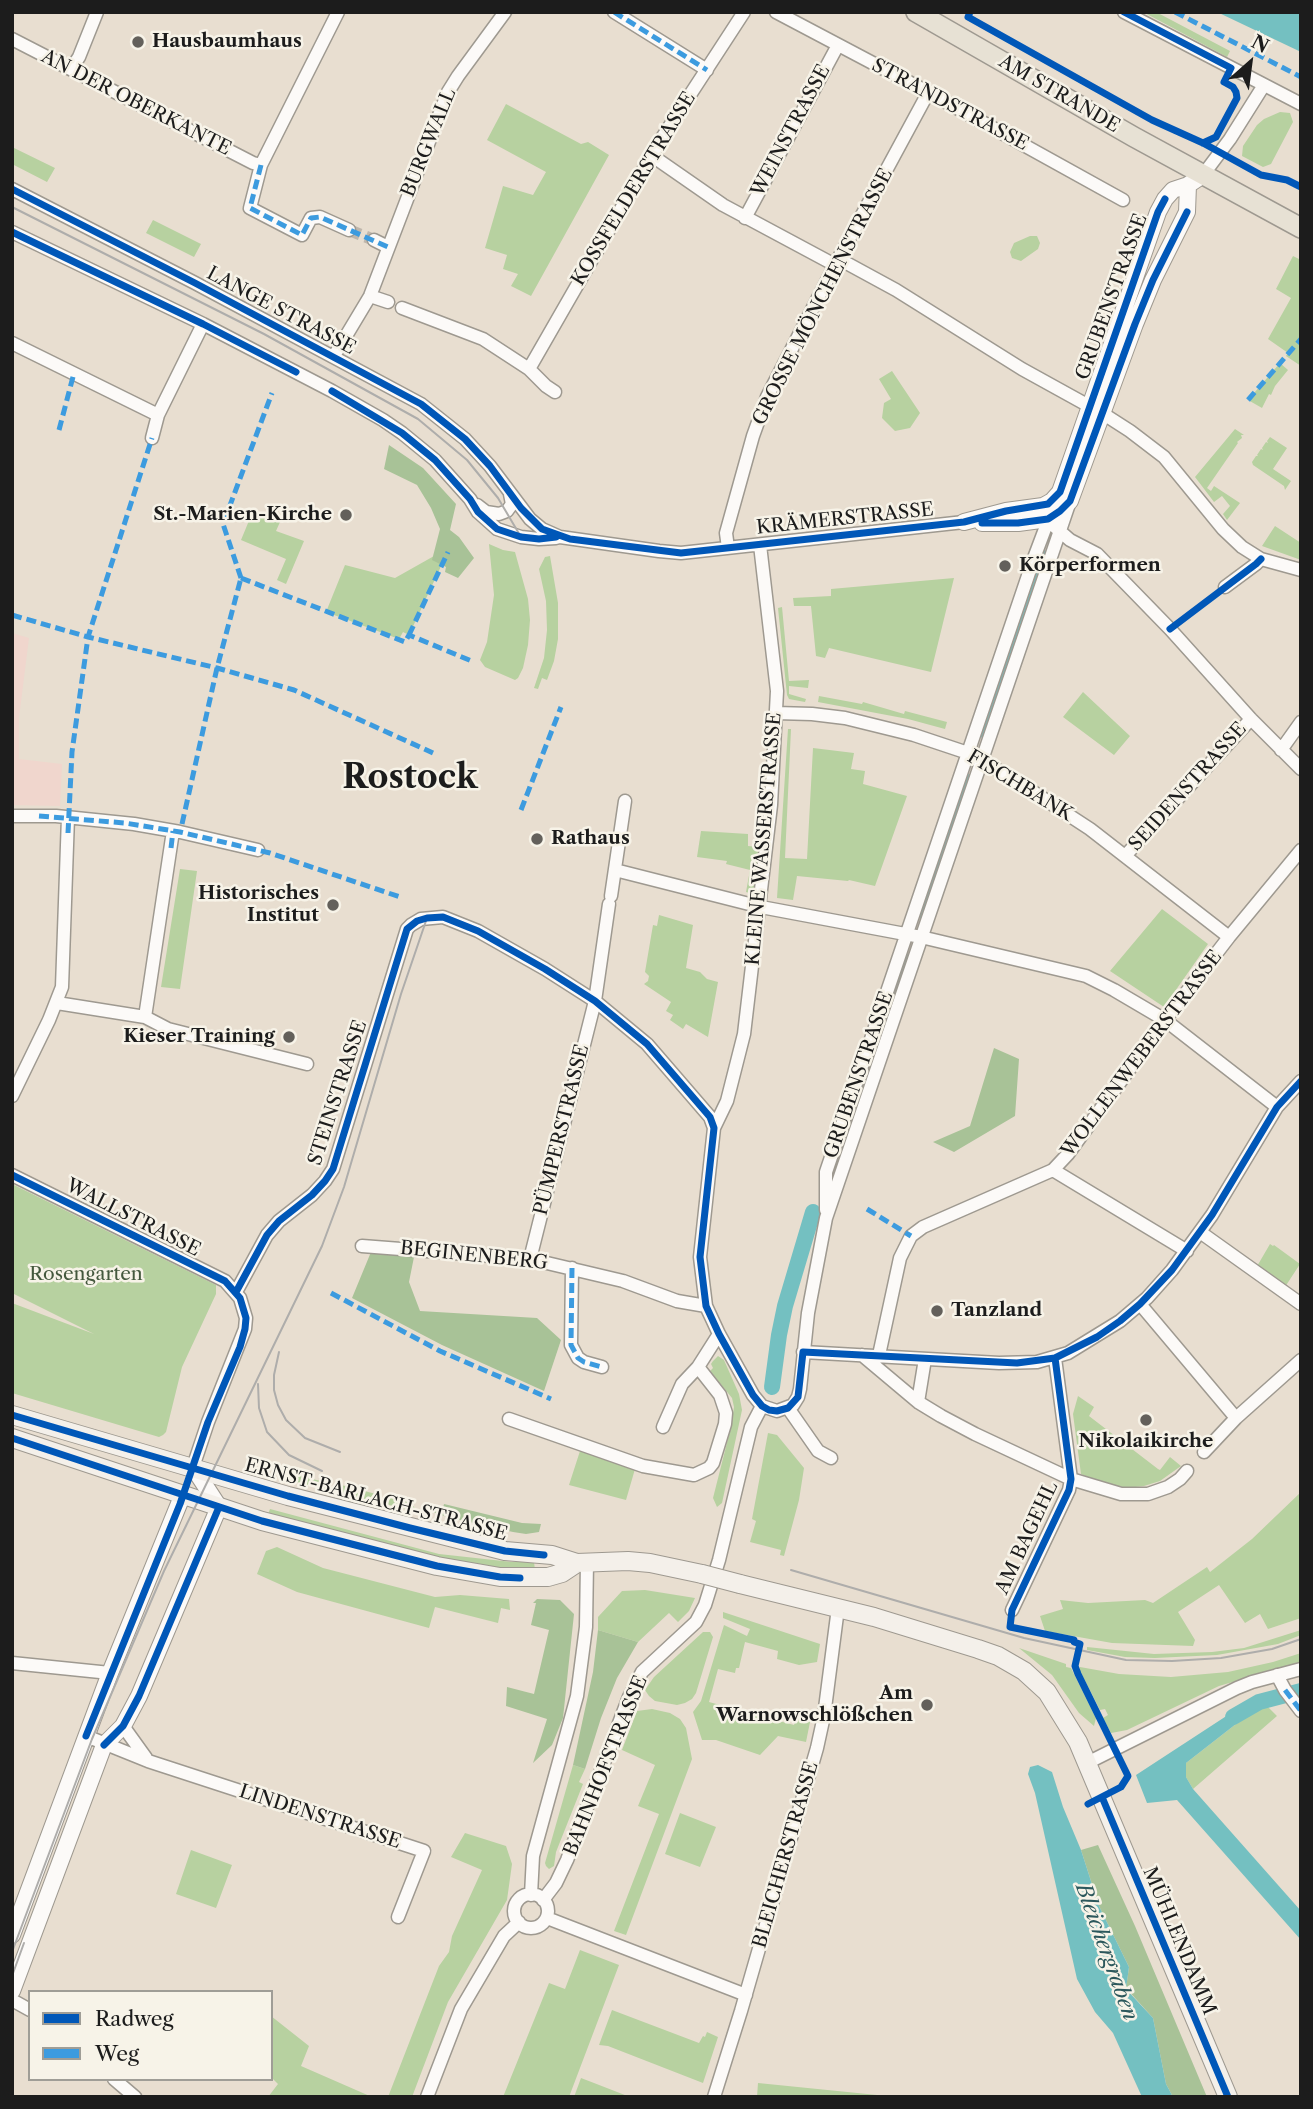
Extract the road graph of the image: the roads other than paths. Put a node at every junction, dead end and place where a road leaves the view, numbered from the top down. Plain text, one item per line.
1 (97, 12) edge
2 (338, 12) edge
3 (505, 12) edge
4 (614, 12) edge
5 (744, 12) edge
6 (776, 12) edge
7 (916, 12) edge
8 (1124, 12) edge
9 (12, 39) edge
10 (838, 45) junction
11 (71, 69) junction
12 (707, 70) junction
13 (1264, 85) junction
14 (928, 93) junction
15 (1301, 104) edge
16 (651, 155) junction
17 (261, 165) junction
18 (1196, 180) junction
19 (12, 189) edge
20 (1123, 200) dead end
21 (745, 218) junction
22 (1301, 228) edge
23 (349, 230) tunnel mouth
24 (12, 232) edge
25 (374, 240) tunnel mouth
26 (388, 247) junction
27 (837, 262) junction
28 (370, 296) junction
29 (388, 302) dead end
30 (402, 307) dead end
31 (203, 324) junction
32 (12, 343) edge
33 (334, 356) junction
34 (529, 369) junction
35 (555, 393) dead end
36 (1091, 407) junction
37 (158, 415) junction
38 (152, 438) dead end
39 (510, 493) junction
40 (1065, 497) junction
41 (470, 499) junction
42 (1031, 508) junction
43 (1048, 519) junction
44 (964, 522) junction
45 (1058, 533) junction
46 (560, 537) junction
47 (760, 545) junction
48 (728, 548) junction
49 (1261, 559) junction
50 (1301, 570) edge
51 (1225, 587) dead end
52 (776, 713) junction
53 (1251, 719) junction
54 (1301, 722) edge
55 (1281, 750) junction
56 (968, 753) junction
57 (982, 761) junction
58 (1301, 769) edge
59 (625, 801) dead end
60 (12, 816) edge
61 (68, 817) junction
62 (178, 829) junction
63 (258, 850) dead end
64 (1301, 850) edge
65 (1125, 856) junction
66 (615, 870) junction
67 (761, 907) junction
68 (907, 934) junction
69 (921, 937) junction
70 (1228, 937) junction
71 (595, 1001) junction
72 (57, 1003) junction
73 (145, 1017) junction
74 (1165, 1020) junction
75 (307, 1064) dead end
76 (1301, 1081) edge
77 (12, 1096) edge
78 (1277, 1107) junction
79 (714, 1128) junction
80 (1053, 1170) junction
81 (12, 1175) edge
82 (826, 1218) junction
83 (1200, 1232) junction
84 (362, 1246) dead end
85 (1187, 1251) junction
86 (530, 1259) junction
87 (572, 1268) junction
88 (236, 1292) junction
89 (1140, 1304) junction
90 (1301, 1304) edge
91 (706, 1306) junction
92 (719, 1334) junction
93 (803, 1352) junction
94 (862, 1355) junction
95 (879, 1355) junction
96 (1055, 1358) junction
97 (925, 1359) junction
98 (1301, 1360) edge
99 (603, 1367) dead end
100 (698, 1367) junction
101 (918, 1402) junction
102 (762, 1406) junction
103 (788, 1408) junction
104 (12, 1415) edge
105 (1236, 1418) junction
106 (509, 1419) dead end
107 (663, 1427) dead end
108 (12, 1438) edge
109 (1204, 1452) dead end
110 (831, 1458) dead end
111 (193, 1467) junction
112 (1187, 1471) dead end
113 (1071, 1479) junction
114 (157, 1485) junction
115 (183, 1494) junction
116 (219, 1507) junction
117 (582, 1562) junction
118 (838, 1608) junction
119 (1012, 1610) dead end
120 (12, 1663) edge
121 (1301, 1669) edge
122 (110, 1673) junction
123 (1277, 1675) junction
124 (1297, 1707) edge
125 (123, 1726) junction
126 (86, 1737) junction
127 (104, 1745) junction
128 (148, 1761) junction
129 (1087, 1763) junction
130 (537, 1897) junction
131 (398, 1917) dead end
132 (547, 1918) junction
133 (519, 1922) junction
134 (12, 1935) edge
135 (12, 1991) edge
136 (746, 1994) junction
137 (12, 2000) edge
138 (28, 2009) edge
139 (116, 2081) edge
140 (135, 2097) edge
141 (427, 2097) edge
142 (714, 2097) edge
143 (1228, 2097) edge

1 - 11 street
2 - 17 street
3 - 26 street, BURGWALL
4 - 12 street
5 - 12 street, KOSSFELDERSTRASSE
6 - 10 street, STRANDSTRASSE
7 - 18 main road, AM STRANDE
8 - 13 street
9 - 11 street, AN DER OBERKANTE
10 - 14 street, STRANDSTRASSE
10 - 21 street, WEINSTRASSE
11 - 17 street, AN DER OBERKANTE
12 - 16 street, KOSSFELDERSTRASSE
13 - 15 street
13 - 18 street
14 - 20 street, STRANDSTRASSE
14 - 27 street, GROSSE MÖNCHENSTRASSE
16 - 21 street
16 - 34 street, KOSSFELDERSTRASSE
17 - 23 street
18 - 22 main road, AM STRANDE
18 - 36 street, GRUBENSTRASSE
18 - 36 street, GRUBENSTRASSE
19 - 33 street, LANGE STRASSE
21 - 27 street
24 - 31 street
25 - 26 street
26 - 28 street, BURGWALL
27 - 36 street
27 - 48 street, GROSSE MÖNCHENSTRASSE
28 - 29 street
28 - 33 street, BURGWALL
30 - 34 street
31 - 37 street
31 - 41 street
32 - 37 street
33 - 39 street, LANGE STRASSE
34 - 35 street
36 - 40 street, GRUBENSTRASSE
36 - 49 street
37 - 38 street
39 - 41 street
39 - 46 street, LANGE STRASSE
40 - 42 street, KRÄMERSTRASSE
40 - 43 street
40 - 45 street, GRUBENSTRASSE
41 - 46 street
42 - 43 street
42 - 44 street, KRÄMERSTRASSE
43 - 44 street, KRÄMERSTRASSE
43 - 45 street
43 - 56 street, GRUBENSTRASSE
44 - 47 street, KRÄMERSTRASSE
45 - 53 street
45 - 57 street, GRUBENSTRASSE
46 - 48 street, KRÄMERSTRASSE
47 - 48 street, KRÄMERSTRASSE
47 - 52 street, KLEINE WASSERSTRASSE
49 - 50 street
49 - 51 street
52 - 56 street, FISCHBANK
52 - 67 street, KLEINE WASSERSTRASSE
53 - 55 street
53 - 65 street, SEIDENSTRASSE
54 - 55 street
55 - 58 street
56 - 57 street, FISCHBANK
56 - 68 street, GRUBENSTRASSE
57 - 65 street, FISCHBANK
57 - 69 street, GRUBENSTRASSE
59 - 66 street, PÜMPERSTRASSE
60 - 61 street
61 - 62 street
61 - 72 street
62 - 63 street
62 - 73 street
64 - 70 street, WOLLENWEBERSTRASSE
65 - 70 street, FISCHBANK
66 - 67 street
66 - 71 street, PÜMPERSTRASSE
67 - 68 street
67 - 79 street, KLEINE WASSERSTRASSE
68 - 69 street
68 - 82 street, GRUBENSTRASSE
69 - 74 street
69 - 82 street, GRUBENSTRASSE
70 - 74 street, WOLLENWEBERSTRASSE
71 - 79 street
71 - 86 street, PÜMPERSTRASSE
71 - 88 street, STEINSTRASSE
72 - 73 street
72 - 77 street
73 - 75 street
74 - 78 street
74 - 80 street, WOLLENWEBERSTRASSE
76 - 78 street
78 - 83 street
79 - 91 street, KLEINE WASSERSTRASSE
80 - 85 street
80 - 95 street, WOLLENWEBERSTRASSE
81 - 88 street, WALLSTRASSE
82 - 93 street, GRUBENSTRASSE
83 - 85 street
83 - 90 street
84 - 86 street, BEGINENBERG
85 - 89 street
86 - 87 street, BEGINENBERG
87 - 91 street, BEGINENBERG
87 - 99 street
88 - 111 street
89 - 96 street
89 - 105 street
91 - 92 street, KLEINE WASSERSTRASSE
92 - 100 street
92 - 102 street, KLEINE WASSERSTRASSE
93 - 94 street
93 - 103 street, GRUBENSTRASSE
94 - 95 street
94 - 101 street
95 - 97 street
96 - 97 street
96 - 113 street
97 - 101 street
98 - 105 street
100 - 106 street
100 - 107 street
101 - 113 street
102 - 103 street
102 - 130 street, BAHNHOFSTRASSE
103 - 110 street
104 - 111 main road, ERNST-BARLACH-STRASSE
105 - 109 street
108 - 114 main road, ERNST-BARLACH-STRASSE
111 - 114 main road
111 - 115 main road
111 - 116 street
111 - 117 main road, ERNST-BARLACH-STRASSE
112 - 113 street
113 - 119 street, AM BAGEHL
114 - 115 main road, ERNST-BARLACH-STRASSE
115 - 116 main road, ERNST-BARLACH-STRASSE
115 - 122 street
116 - 117 main road, ERNST-BARLACH-STRASSE
116 - 125 street
117 - 118 main road, ERNST-BARLACH-STRASSE, bridge
117 - 130 street, BAHNHOFSTRASSE
118 - 129 main road, ERNST-BARLACH-STRASSE
118 - 136 street, BLEICHERSTRASSE
120 - 122 street
121 - 123 street
122 - 126 street
123 - 124 street
123 - 129 street
125 - 127 street
125 - 128 street
126 - 127 street, LINDENSTRASSE
126 - 134 street
127 - 128 street, LINDENSTRASSE
127 - 135 street
128 - 131 street, LINDENSTRASSE
129 - 143 main road, MÜHLENDAMM
130 - 132 street
130 - 133 street
132 - 133 street
132 - 136 street
133 - 141 street
136 - 142 street, BLEICHERSTRASSE
137 - 138 street
139 - 140 street

